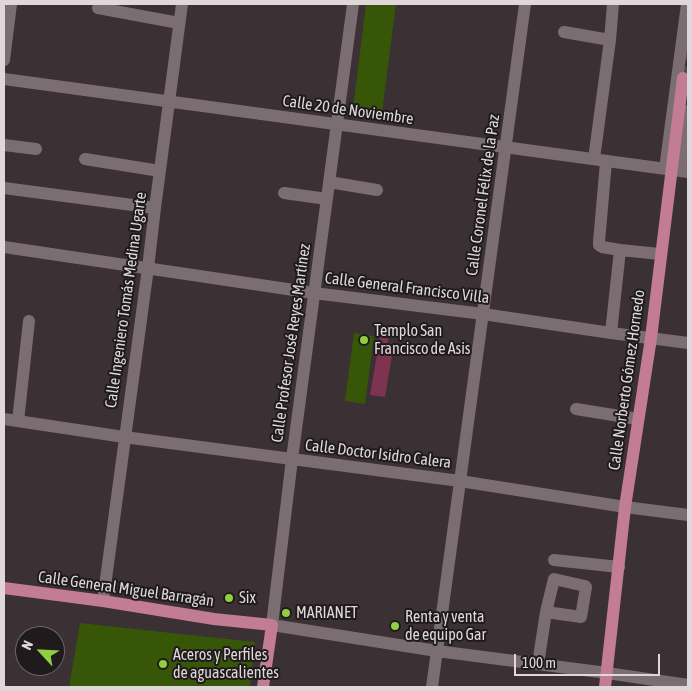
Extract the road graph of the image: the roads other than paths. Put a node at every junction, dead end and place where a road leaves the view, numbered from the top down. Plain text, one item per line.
1 (182, 4) edge
2 (353, 4) edge
3 (525, 4) edge
4 (613, 4) edge
5 (687, 4) edge
6 (9, 6) edge
7 (98, 8) dead end
8 (179, 23) junction
9 (564, 32) dead end
10 (610, 40) junction
11 (4, 60) edge
12 (683, 78) dead end
13 (4, 79) edge
14 (169, 102) junction
15 (688, 111) edge
16 (337, 124) junction
17 (4, 145) edge
18 (506, 148) junction
19 (36, 149) dead end
20 (84, 159) dead end
21 (600, 160) junction
22 (676, 170) edge
23 (160, 171) junction
24 (329, 182) junction
25 (4, 188) edge
26 (377, 190) dead end
27 (284, 193) dead end
28 (327, 199) junction
29 (155, 208) junction
30 (4, 247) edge
31 (620, 250) junction
32 (660, 254) junction
33 (148, 268) junction
34 (314, 293) junction
35 (483, 314) junction
36 (29, 321) dead end
37 (611, 333) junction
38 (651, 338) junction
39 (688, 343) edge
40 (576, 408) dead end
41 (4, 419) edge
42 (638, 419) junction
43 (18, 421) junction
44 (124, 437) junction
45 (292, 459) junction
46 (460, 481) junction
47 (625, 507) junction
48 (688, 516) edge
49 (554, 560) dead end
50 (619, 567) junction
51 (4, 588) edge
52 (102, 601) junction
53 (546, 612) dead end
54 (272, 625) junction
55 (437, 651) junction
56 (538, 664) junction
57 (607, 673) junction
58 (688, 685) edge
59 (263, 687) edge
60 (432, 687) edge
61 (605, 687) edge

1 - 8 street, Calle Ingeniero Tomás Medina Ugarte
2 - 16 street, Calle Profesor José Reyes Martínez
3 - 18 street, Calle Coronel Félix de la Paz
4 - 10 street
5 - 22 street, Calle Norberto Gómez Hornedo
6 - 11 street
7 - 8 street
8 - 14 street, Calle Ingeniero Tomás Medina Ugarte
9 - 10 street
10 - 21 street
12 - 22 main road, Calle Norberto Gómez Hornedo
13 - 14 street, Calle 20 de Noviembre
14 - 16 street, Calle 20 de Noviembre
14 - 23 street, Calle Ingeniero Tomás Medina Ugarte
15 - 22 street, Calle Norberto Gómez Hornedo
16 - 18 street, Calle 20 de Noviembre
16 - 24 street, Calle Profesor José Reyes Martínez
17 - 19 street
18 - 21 street, Calle 20 de Noviembre
18 - 35 street, Calle Coronel Félix de la Paz
20 - 23 street
21 - 22 street, Calle 20 de Noviembre
21 - 31 street
22 - 32 main road, Calle Norberto Gómez Hornedo
23 - 29 street, Calle Ingeniero Tomás Medina Ugarte
24 - 26 street
24 - 28 street, Calle Profesor José Reyes Martínez
25 - 29 street
27 - 28 street
28 - 34 street, Calle Profesor José Reyes Martínez
29 - 33 street, Calle Ingeniero Tomás Medina Ugarte
30 - 33 street, Calle General Francisco Villa
31 - 32 street
31 - 37 street
32 - 38 main road, Calle Norberto Gómez Hornedo
33 - 34 street, Calle General Francisco Villa
33 - 44 street, Calle Ingeniero Tomás Medina Ugarte
34 - 35 street, Calle General Francisco Villa
34 - 45 street, Calle Profesor José Reyes Martínez
35 - 37 street, Calle General Francisco Villa
35 - 46 street, Calle Coronel Félix de la Paz
36 - 43 street
37 - 38 street, Calle General Francisco Villa
38 - 39 street, Calle General Francisco Villa
38 - 42 main road, Calle Norberto Gómez Hornedo
40 - 42 street
41 - 43 street, Calle Doctor Isidro Calera
42 - 47 main road, Calle Norberto Gómez Hornedo
43 - 44 street, Calle Doctor Isidro Calera
44 - 45 street, Calle Doctor Isidro Calera
44 - 52 street, Calle Ingeniero Tomás Medina Ugarte
45 - 46 street, Calle Doctor Isidro Calera
45 - 54 street, Calle Profesor José Reyes Martínez
46 - 47 street, Calle Doctor Isidro Calera
46 - 55 street, Calle Coronel Félix de la Paz
47 - 48 street, Calle Doctor Isidro Calera
47 - 50 main road, Calle Norberto Gómez Hornedo
49 - 50 street
50 - 57 main road, Calle Norberto Gómez Hornedo
51 - 52 main road, Calle General Miguel Barragán
52 - 54 main road, Calle General Miguel Barragán
53 - 56 street
54 - 55 street, Calle General Miguel Barragán
54 - 59 main road, Calle Profesor José Reyes Martínez
55 - 56 street, Calle General Miguel Barragán
55 - 60 street, Calle Coronel Félix de la Paz
56 - 57 street, Calle General Miguel Barragán
57 - 58 street, Calle General Miguel Barragán
57 - 61 main road, Calle Norberto Gómez Hornedo

